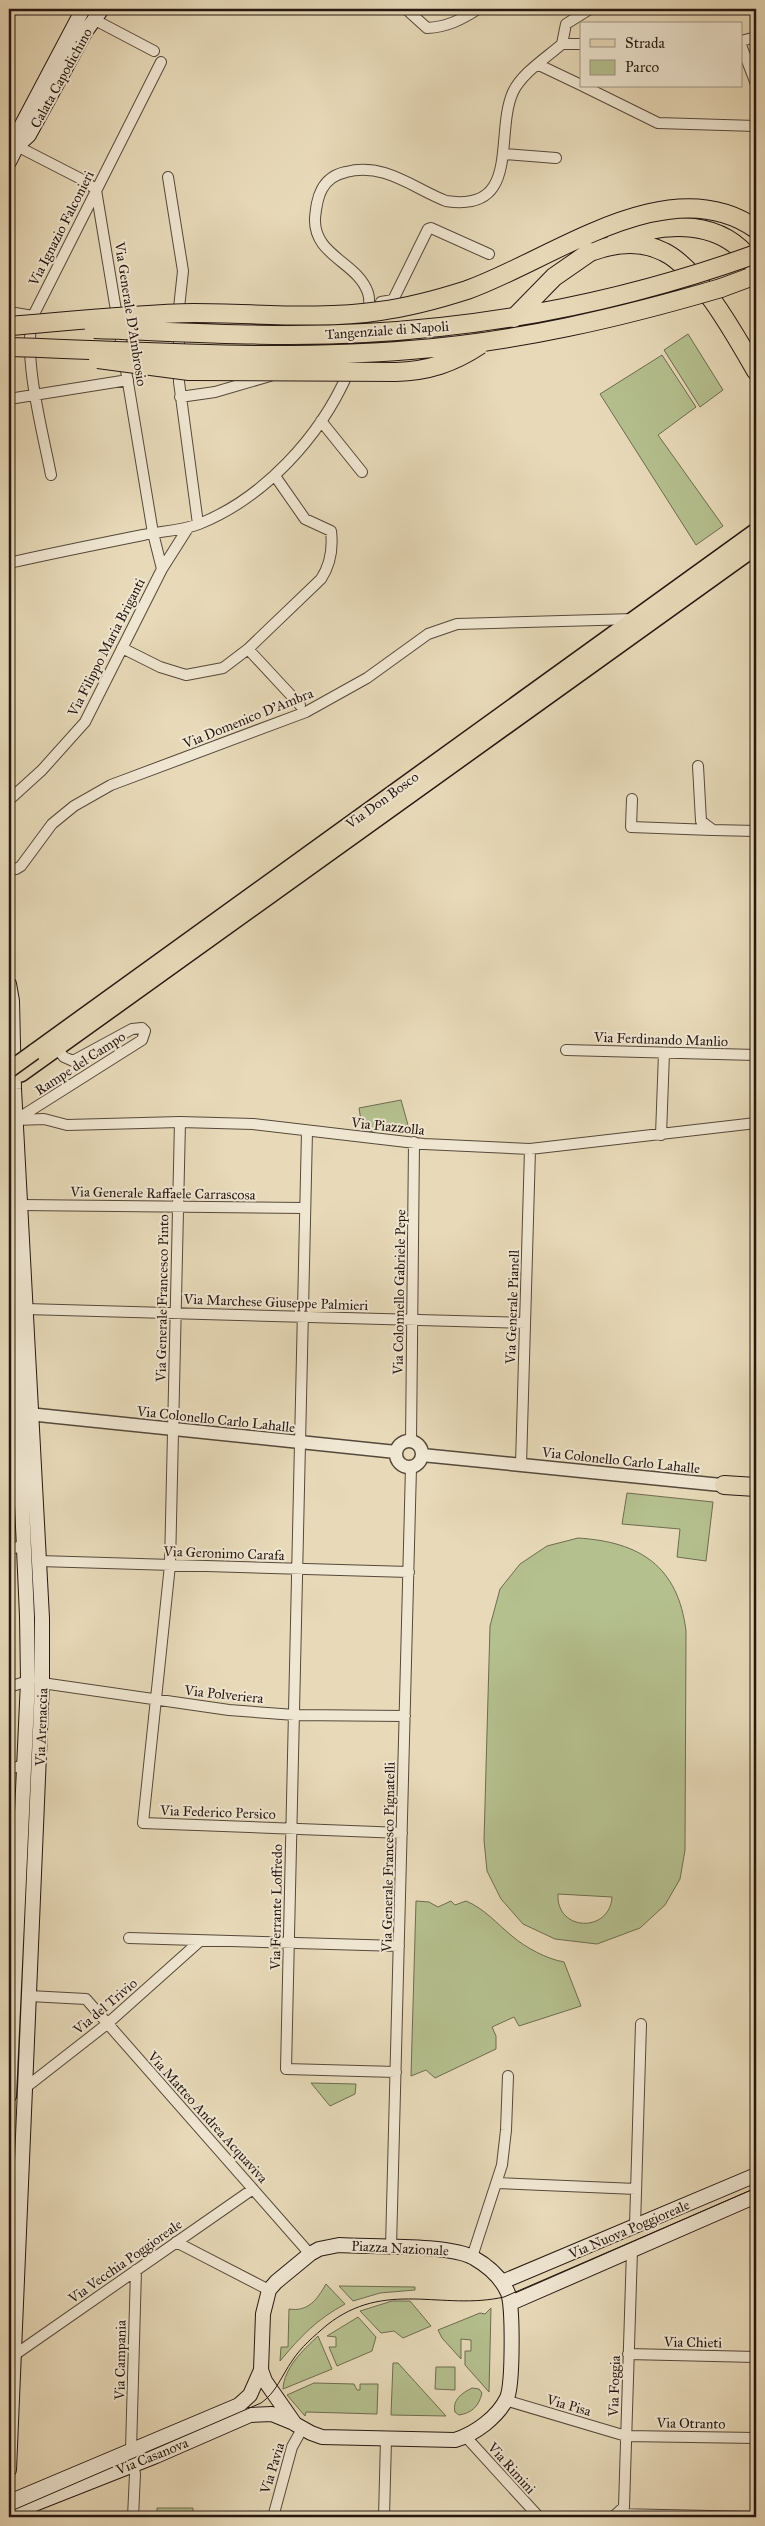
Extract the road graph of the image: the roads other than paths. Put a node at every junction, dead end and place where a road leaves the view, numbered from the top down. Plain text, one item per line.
1 (17, 9) edge
2 (406, 9) edge
3 (478, 9) edge
4 (590, 9) edge
5 (78, 10) edge
6 (9, 11) edge
7 (98, 14) edge
8 (756, 37) edge
9 (742, 43) edge
10 (562, 44) junction
11 (580, 44) edge
12 (742, 46) edge
13 (154, 51) dead end
14 (161, 62) dead end
15 (539, 65) junction
16 (756, 84) edge
17 (580, 85) edge
18 (586, 88) edge
19 (756, 126) edge
20 (13, 144) edge
21 (504, 154) junction
22 (556, 158) dead end
23 (9, 162) edge
24 (168, 177) dead end
25 (96, 190) junction
26 (756, 229) edge
27 (590, 252) junction
28 (490, 254) dead end
29 (756, 254) edge
30 (756, 268) edge
31 (756, 275) edge
32 (370, 304) junction
33 (9, 312) edge
34 (33, 316) junction
35 (9, 326) edge
36 (9, 347) edge
37 (38, 348) junction
38 (350, 368) junction
39 (756, 371) edge
40 (128, 380) junction
41 (36, 395) junction
42 (180, 397) junction
43 (9, 399) edge
44 (321, 421) junction
45 (362, 472) dead end
46 (52, 475) dead end
47 (275, 476) junction
48 (193, 526) junction
49 (756, 531) edge
50 (153, 533) junction
51 (756, 547) edge
52 (9, 563) edge
53 (162, 569) junction
54 (635, 619) junction
55 (122, 648) junction
56 (248, 650) junction
57 (543, 692) junction
58 (300, 705) dead end
59 (698, 766) dead end
60 (632, 799) dead end
61 (9, 800) edge
62 (713, 830) junction
63 (756, 831) edge
64 (9, 870) edge
65 (9, 984) edge
66 (54, 1044) junction
67 (566, 1050) dead end
68 (664, 1053) junction
69 (756, 1055) edge
70 (15, 1072) edge
71 (9, 1082) edge
72 (16, 1120) junction
73 (180, 1122) junction
74 (756, 1123) edge
75 (306, 1131) junction
76 (661, 1135) junction
77 (414, 1142) junction
78 (530, 1149) junction
79 (20, 1205) junction
80 (178, 1207) junction
81 (305, 1208) junction
82 (9, 1214) edge
83 (10, 1255) edge
84 (26, 1309) junction
85 (176, 1313) junction
86 (302, 1317) junction
87 (412, 1320) junction
88 (525, 1323) junction
89 (20, 1413) edge
90 (173, 1429) junction
91 (298, 1442) junction
92 (411, 1442) junction
93 (396, 1452) junction
94 (422, 1455) junction
95 (521, 1465) junction
96 (411, 1467) junction
97 (724, 1485) junction
98 (756, 1487) edge
99 (756, 1491) edge
100 (23, 1546) junction
101 (9, 1549) edge
102 (39, 1561) junction
103 (170, 1565) junction
104 (295, 1569) junction
105 (409, 1572) junction
106 (28, 1681) junction
107 (42, 1683) junction
108 (9, 1687) edge
109 (156, 1700) junction
110 (295, 1715) junction
111 (405, 1716) junction
112 (24, 1765) junction
113 (9, 1769) edge
114 (292, 1829) junction
115 (402, 1833) junction
116 (13, 1916) edge
117 (129, 1938) dead end
118 (200, 1941) junction
119 (289, 1943) junction
120 (399, 1946) junction
121 (29, 1996) junction
122 (107, 2024) junction
123 (641, 2024) dead end
124 (396, 2072) junction
125 (9, 2076) edge
126 (508, 2076) dead end
127 (25, 2088) junction
128 (9, 2096) edge
129 (756, 2175) edge
130 (497, 2183) junction
131 (253, 2188) junction
132 (636, 2189) junction
133 (756, 2196) edge
134 (636, 2226) junction
135 (176, 2242) junction
136 (391, 2247) junction
137 (632, 2250) junction
138 (310, 2254) junction
139 (472, 2257) junction
140 (136, 2270) junction
141 (502, 2282) junction
142 (269, 2290) junction
143 (511, 2303) junction
144 (628, 2354) junction
145 (13, 2356) junction
146 (756, 2357) edge
147 (261, 2370) junction
148 (505, 2400) junction
149 (299, 2426) junction
150 (626, 2436) junction
151 (466, 2437) junction
152 (756, 2438) edge
153 (386, 2439) junction
154 (132, 2457) junction
155 (9, 2470) edge
156 (9, 2502) edge
157 (9, 2514) edge
158 (615, 2515) edge
159 (133, 2517) edge
160 (272, 2517) edge
161 (384, 2517) edge
162 (539, 2517) edge
163 (756, 2517) edge

1 - 6 street
2 - 3 street
4 - 10 street
5 - 20 main road, Calata Capodichino
7 - 13 street
7 - 20 main road, Calata Capodichino
8 - 9 street
10 - 11 street
10 - 15 street
12 - 16 street
14 - 25 street, Via Ignazio Falconieri
15 - 17 street
15 - 21 street
18 - 19 street
20 - 23 main road, Calata Capodichino
20 - 25 street
21 - 22 street
21 - 32 street
24 - 42 street
25 - 34 street, Via Ignazio Falconieri
25 - 40 street, Via Generale D'Ambrosio
26 - 35 highway, bridge
27 - 30 highway
27 - 37 highway, bridge
27 - 39 highway, bridge
28 - 32 street
29 - 35 highway, Tangenziale di Napoli, bridge
31 - 37 highway, Tangenziale di Napoli, bridge
32 - 38 street
33 - 34 street
34 - 41 street, Via Ignazio Falconieri
36 - 37 highway, Tangenziale di Napoli, bridge
38 - 42 street
38 - 44 street
40 - 41 street
40 - 50 street, Via Generale D'Ambrosio
41 - 43 street
41 - 46 street, Via Ignazio Falconieri
42 - 48 street
44 - 45 street
44 - 47 street
47 - 48 street
47 - 56 street
48 - 50 street
48 - 53 street, Via Filippo Maria Briganti
49 - 54 main road, Via Don Bosco
50 - 52 street
50 - 53 street, Via Filippo Maria Briganti
51 - 57 main road, Via Don Bosco
53 - 55 street, Via Filippo Maria Briganti
54 - 57 main road, Via Don Bosco
54 - 64 street, Via Domenico D'Ambra
55 - 56 street
55 - 61 street, Via Filippo Maria Briganti
56 - 58 street
57 - 66 main road, Via Don Bosco
59 - 62 street
60 - 62 street
62 - 63 street
65 - 72 main road, Via Arenaccia
66 - 70 main road, Via Don Bosco
66 - 70 main road, Via Don Bosco, bridge
66 - 72 street, Rampe del Campo
67 - 68 street, Via Ferdinando Manlio
68 - 69 street, Via Ferdinando Manlio
68 - 76 street
70 - 71 main road, Via Don Bosco
72 - 73 street, Via Piazzolla
72 - 79 main road, Via Arenaccia
73 - 75 street, Via Piazzolla
73 - 80 street, Via Generale Francesco Pinto
74 - 76 street, Via Piazzolla
75 - 77 street, Via Piazzolla
75 - 81 street, Via Ferrante Loffredo
76 - 78 street, Via Piazzolla
77 - 78 street, Via Piazzolla
77 - 87 street, Via Colonnello Gabriele Pepe
78 - 88 street, Via Generale Pianell
79 - 80 street, Via Generale Raffaele Carrascosa
79 - 84 main road, Via Arenaccia
80 - 81 street, Via Generale Raffaele Carrascosa
80 - 85 street, Via Generale Francesco Pinto
81 - 86 street, Via Ferrante Loffredo
82 - 83 main road, Via Arenaccia
83 - 89 main road, Via Arenaccia
84 - 85 street, Via Marchese Giuseppe Palmieri
84 - 89 main road, Via Arenaccia
85 - 86 street, Via Marchese Giuseppe Palmieri
85 - 90 street, Via Generale Francesco Pinto
86 - 87 street, Via Marchese Giuseppe Palmieri
86 - 91 street, Via Ferrante Loffredo
87 - 88 street, Via Marchese Giuseppe Palmieri
87 - 92 street, Via Colonnello Gabriele Pepe
88 - 95 street, Via Generale Pianell
89 - 90 street, Via Colonello Carlo Lahalle
89 - 100 main road, Via Arenaccia
89 - 102 main road, Via Arenaccia
90 - 91 street, Via Colonello Carlo Lahalle
90 - 103 street, Via Generale Francesco Pinto
91 - 93 street, Via Colonello Carlo Lahalle
91 - 104 street, Via Ferrante Loffredo
92 - 93 street
92 - 94 street
93 - 96 street
94 - 95 street, Via Colonello Carlo Lahalle
94 - 96 street
95 - 97 street, Via Colonello Carlo Lahalle
96 - 105 street, Via Generale Francesco Pignatelli
97 - 98 highway
97 - 99 street, Via Colonello Carlo Lahalle
100 - 101 street
100 - 106 main road, Via Arenaccia
102 - 103 street, Via Geronimo Carafa
102 - 107 main road, Via Arenaccia
103 - 104 street, Via Geronimo Carafa
103 - 109 street, Via Federico Persico
104 - 105 street, Via Geronimo Carafa
104 - 110 street, Via Ferrante Loffredo
105 - 111 street, Via Generale Francesco Pignatelli
106 - 108 street
106 - 112 main road, Via Arenaccia
107 - 109 street, Via Polveriera
107 - 121 main road, Via Arenaccia
109 - 110 street, Via Polveriera
109 - 114 street, Via Federico Persico
110 - 111 street, Via Polveriera
110 - 114 street, Via Ferrante Loffredo
111 - 115 street, Via Generale Francesco Pignatelli
112 - 113 street
112 - 116 main road, Via Arenaccia
114 - 115 street, Via Federico Persico
114 - 119 street, Via Ferrante Loffredo
115 - 120 street, Via Generale Francesco Pignatelli
116 - 125 main road, Via Arenaccia
117 - 118 street
118 - 119 street
118 - 122 street, Via del Trivio
119 - 120 street
119 - 124 street, Via Ferrante Loffredo
120 - 124 street, Via Generale Francesco Pignatelli
121 - 122 street, Via Matteo Andrea Acquaviva
121 - 127 main road, Via Arenaccia
122 - 127 street, Via del Trivio
122 - 131 street, Via Matteo Andrea Acquaviva
123 - 132 street
124 - 136 street, Via Generale Francesco Pignatelli
125 - 128 main road, Via Arenaccia
126 - 130 street
127 - 145 main road, Via Arenaccia
129 - 134 main road, Via Nuova Poggioreale
130 - 132 street
130 - 139 street
131 - 135 street, Via Vecchia Poggioreale
131 - 138 street, Via Matteo Andrea Acquaviva
132 - 134 street
133 - 137 main road, Via Nuova Poggioreale
134 - 141 main road, Via Nuova Poggioreale
135 - 140 street, Via Vecchia Poggioreale
135 - 142 street
136 - 138 main road, Piazza Nazionale
136 - 139 main road, Piazza Nazionale
137 - 143 main road, Via Nuova Poggioreale
137 - 144 street, Via Foggia
138 - 142 main road, Piazza Nazionale
139 - 141 main road, Piazza Nazionale
140 - 145 street, Via Vecchia Poggioreale
140 - 154 street, Via Campania
141 - 143 main road, Piazza Nazionale
142 - 147 main road
143 - 148 main road, Piazza Nazionale
144 - 146 street, Via Chieti
144 - 150 street, Via Foggia
145 - 155 main road, Via Arenaccia
147 - 149 main road
147 - 154 main road, Via Casanova
148 - 150 street, Via Pisa
148 - 151 main road, Piazza Nazionale
149 - 153 main road
149 - 154 main road, Via Casanova
149 - 160 street, Via Pavia
150 - 152 street, Via Otranto
150 - 158 street, Via Foggia
151 - 153 main road
151 - 162 street, Via Rimini
153 - 161 street
154 - 156 main road, Via Casanova
154 - 157 main road, Via Casanova
154 - 159 street, Via Campania
158 - 163 street

